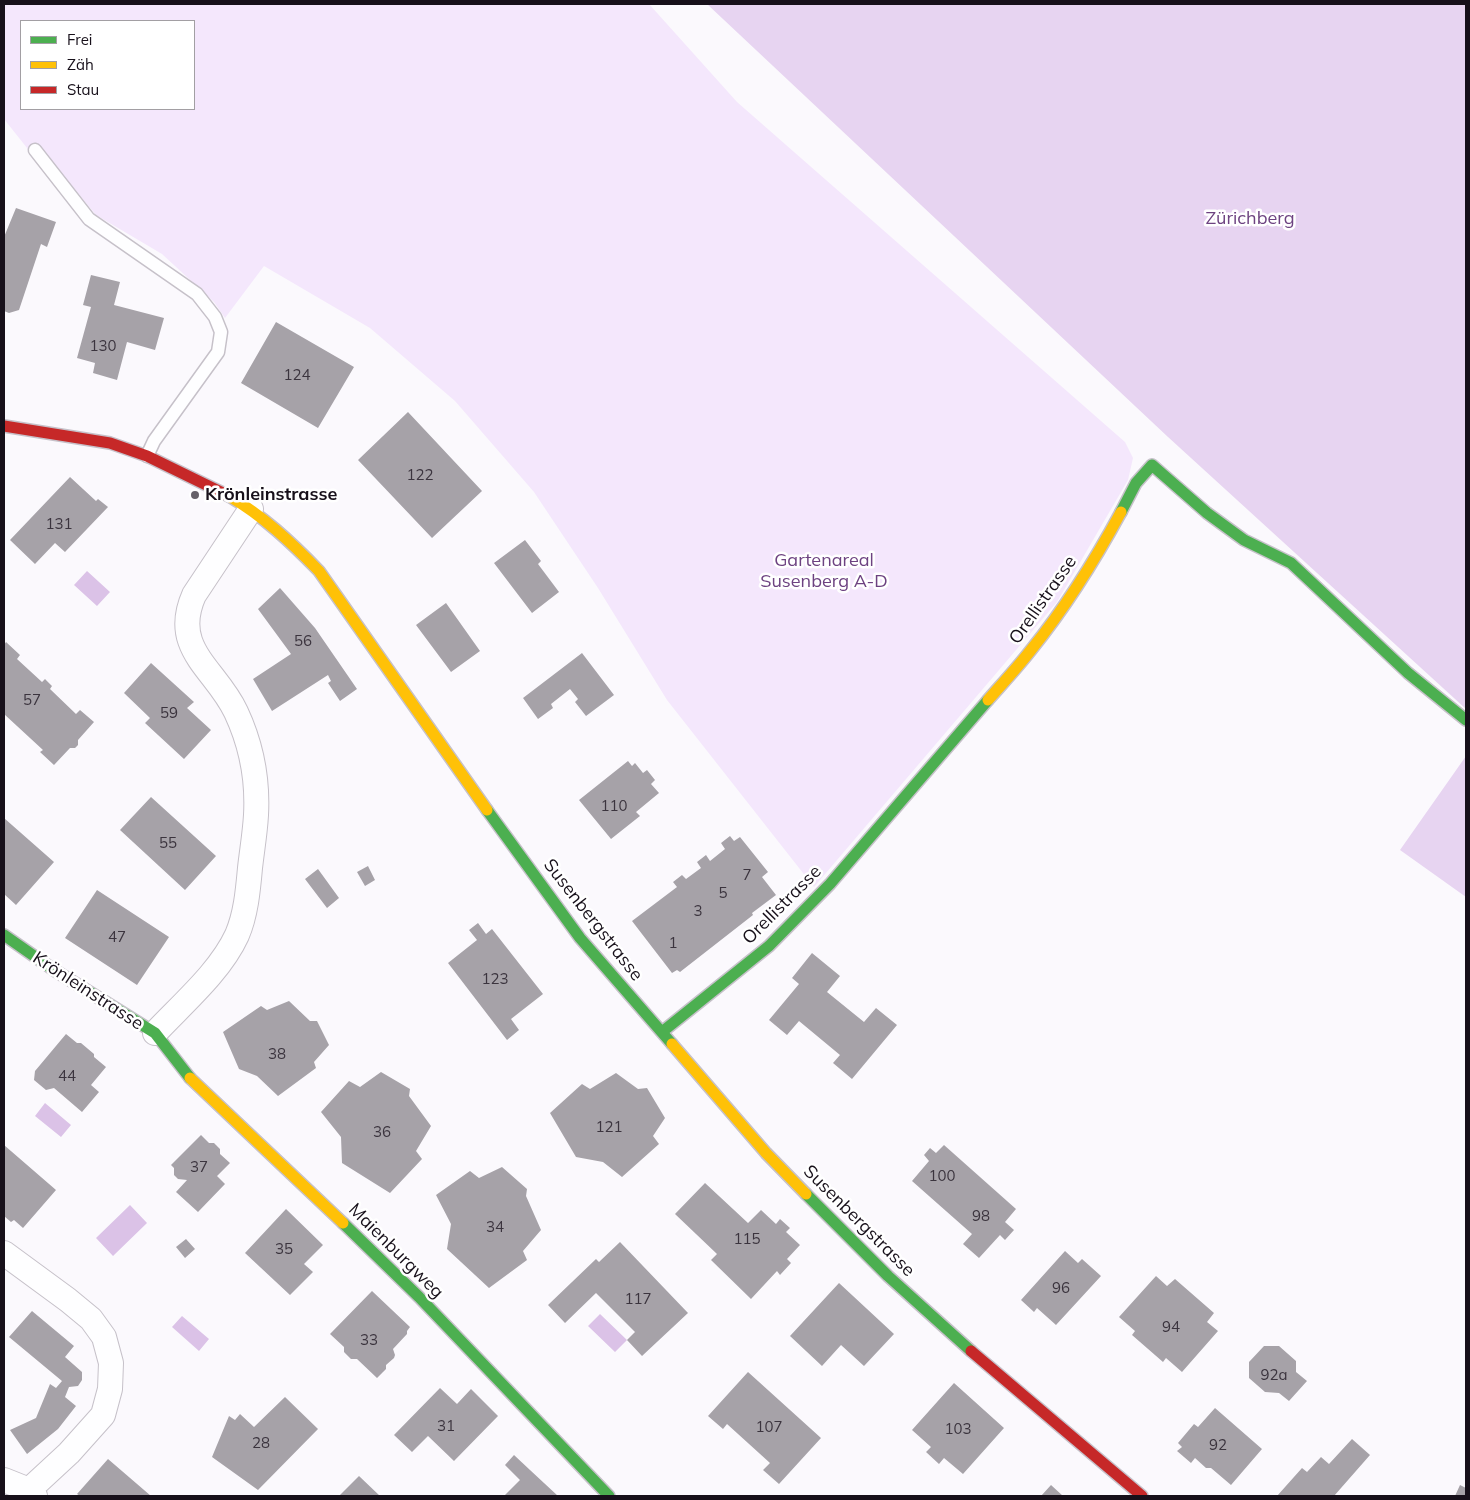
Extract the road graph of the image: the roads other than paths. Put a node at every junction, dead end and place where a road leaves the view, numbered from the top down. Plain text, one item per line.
1 (35, 150) dead end
2 (4, 426) edge
3 (147, 456) junction
4 (251, 509) junction
5 (1466, 720) edge
6 (4, 935) edge
7 (662, 1032) junction
8 (155, 1033) junction
9 (4, 1253) edge
10 (4, 1480) edge
11 (32, 1493) edge
12 (609, 1496) edge
13 (1142, 1496) edge

1 - 3 lane
2 - 3 street, Susenbergstrasse
3 - 4 street, Susenbergstrasse
4 - 7 street, Susenbergstrasse
4 - 8 street, Krönleinstrasse
5 - 7 street, Orellistrasse
6 - 8 street, Krönleinstrasse
7 - 13 street, Susenbergstrasse
8 - 12 street, Maienburgweg
9 - 11 street
10 - 11 street

